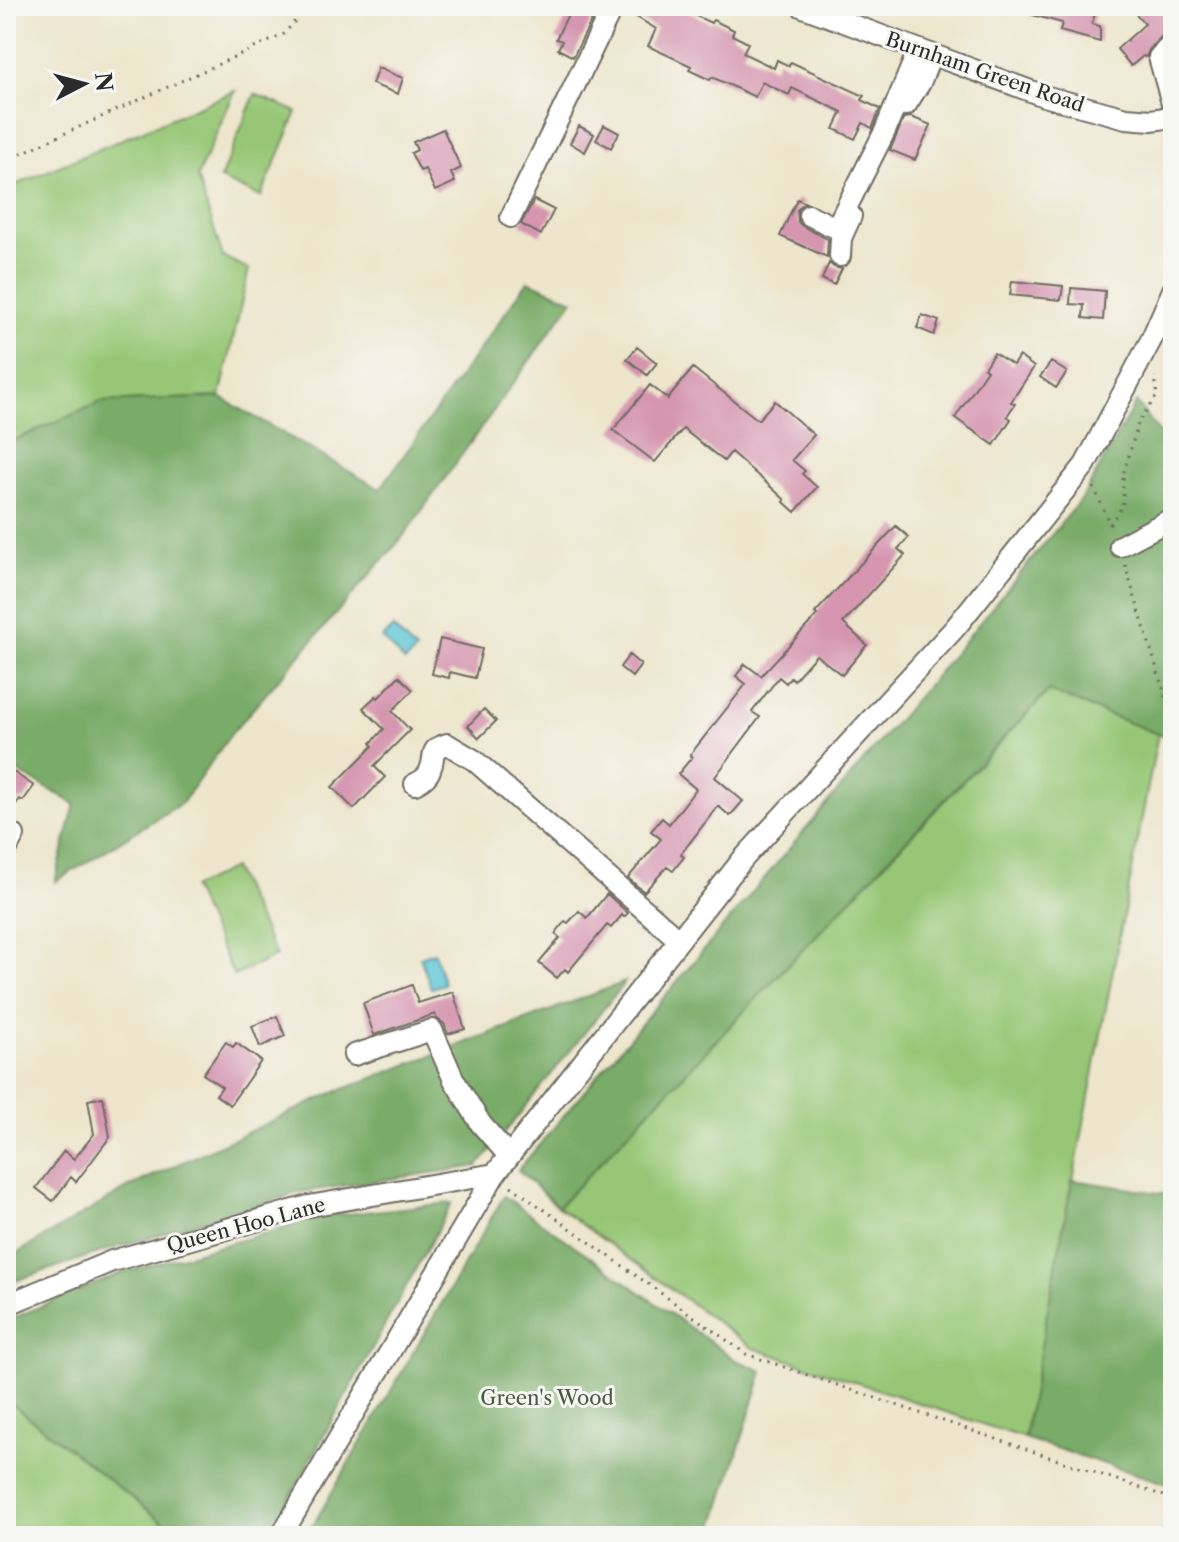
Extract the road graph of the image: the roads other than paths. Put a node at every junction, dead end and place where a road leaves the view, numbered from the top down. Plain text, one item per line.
1 (613, 6) edge
2 (801, 6) edge
3 (1173, 43) edge
4 (925, 53) junction
5 (1173, 107) edge
6 (1173, 117) edge
7 (809, 215) dead end
8 (511, 217) dead end
9 (840, 256) dead end
10 (1173, 290) edge
11 (1173, 518) edge
12 (1120, 546) road end
13 (415, 784) dead end
14 (679, 940) junction
15 (354, 1055) dead end
16 (509, 1156) junction
17 (495, 1174) junction
18 (6, 1305) edge
19 (281, 1536) edge

1 - 8 street
2 - 4 street, Burnham Green Road
3 - 5 street
4 - 6 street, Burnham Green Road
4 - 7 street
4 - 9 street
10 - 14 street
11 - 12 street
13 - 14 street
14 - 16 street
15 - 16 street
16 - 17 street
17 - 18 street, Queen Hoo Lane
17 - 19 street

